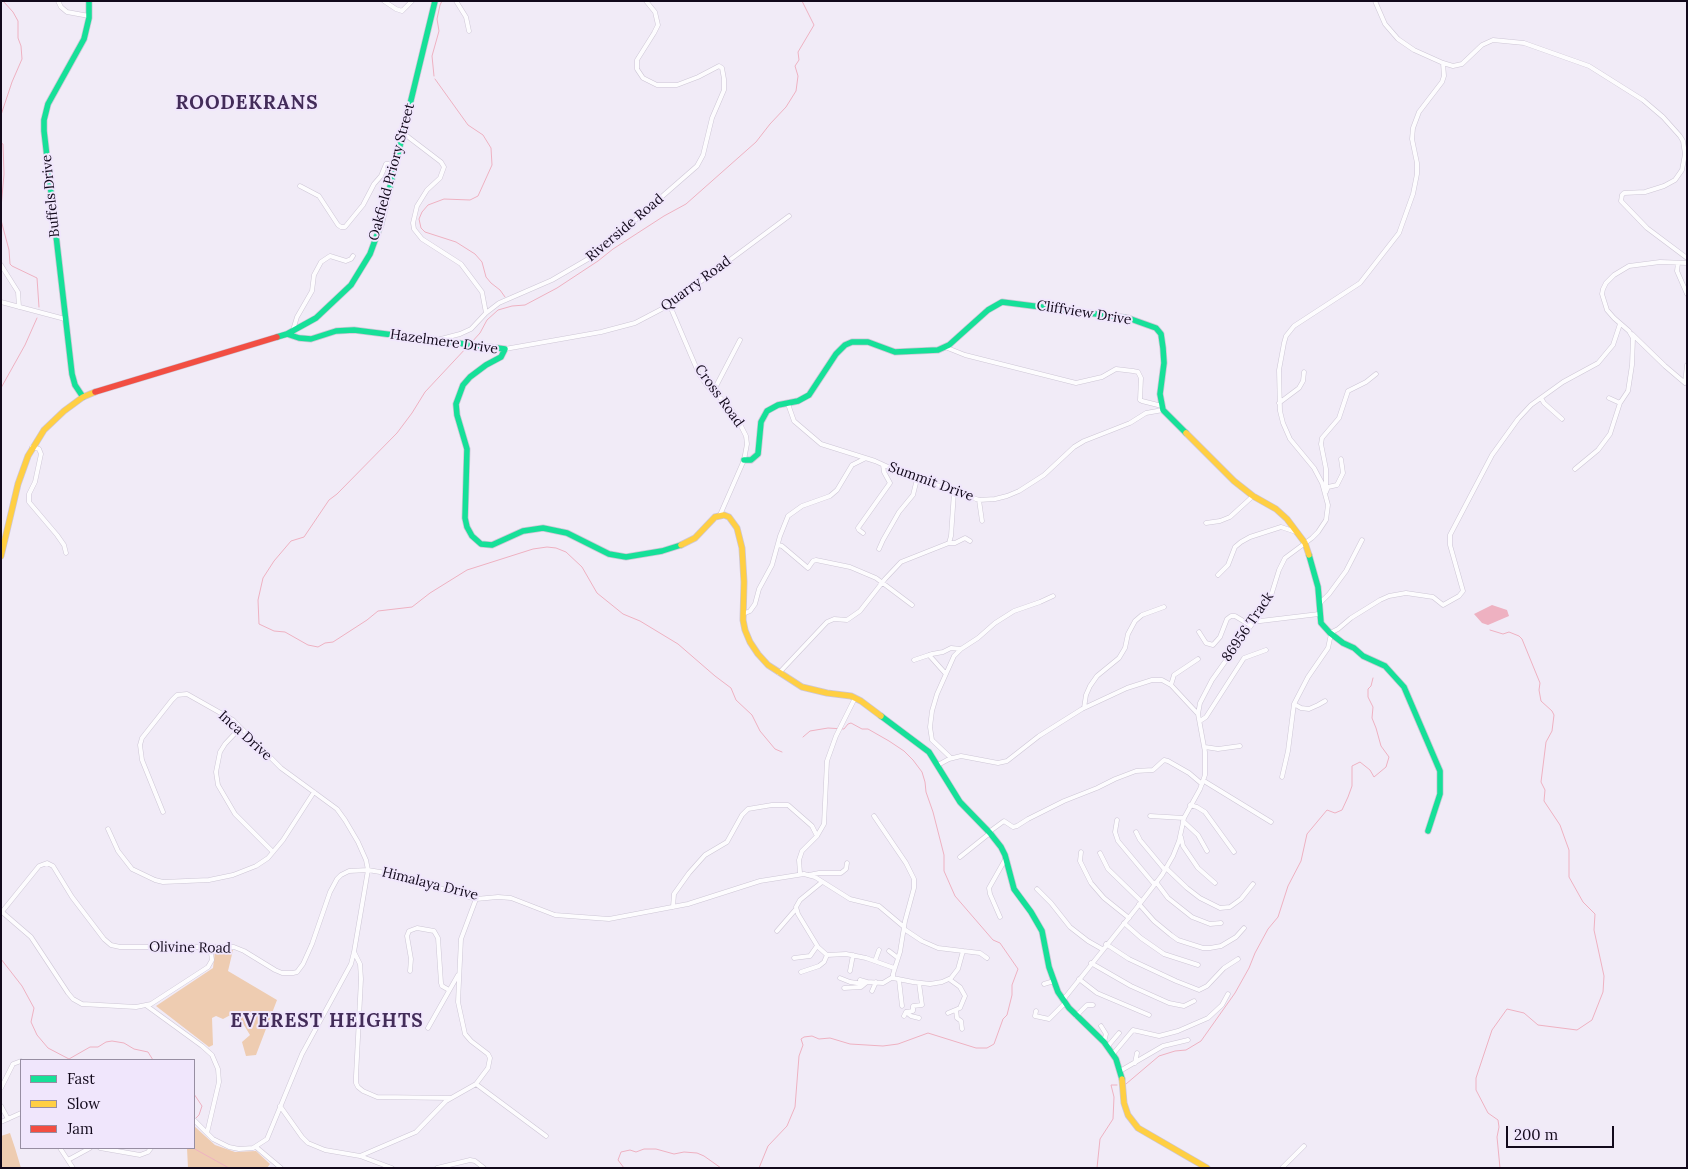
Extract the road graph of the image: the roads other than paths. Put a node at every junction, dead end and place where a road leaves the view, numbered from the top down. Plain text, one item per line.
1 (58, 1) edge
2 (89, 1) edge
3 (384, 1) edge
4 (412, 1) edge
5 (435, 1) edge
6 (456, 1) edge
7 (646, 1) edge
8 (1375, 1) edge
9 (89, 16) junction
10 (469, 31) dead end
11 (1443, 63) junction
12 (403, 134) junction
13 (396, 163) junction
14 (300, 186) dead end
15 (789, 216) dead end
16 (353, 256) dead end
17 (1687, 258) edge
18 (1678, 263) junction
19 (1687, 263) edge
20 (1, 265) edge
21 (1687, 294) edge
22 (1, 302) edge
23 (670, 306) junction
24 (19, 307) junction
25 (486, 313) junction
26 (65, 319) junction
27 (1620, 324) junction
28 (1626, 329) junction
29 (293, 331) junction
30 (286, 334) junction
31 (740, 340) dead end
32 (432, 341) junction
33 (945, 347) junction
34 (505, 350) junction
35 (1687, 365) edge
36 (1304, 372) dead end
37 (1376, 374) dead end
38 (713, 392) junction
39 (83, 397) junction
40 (1541, 398) junction
41 (1609, 398) dead end
42 (1279, 403) junction
43 (1620, 403) junction
44 (788, 404) junction
45 (1162, 408) junction
46 (1562, 419) dead end
47 (32, 447) junction
48 (866, 459) junction
49 (1341, 459) dead end
50 (744, 460) junction
51 (882, 464) junction
52 (1575, 469) dead end
53 (917, 479) junction
54 (954, 492) junction
55 (1326, 492) junction
56 (1254, 496) junction
57 (979, 500) junction
58 (720, 515) junction
59 (982, 520) dead end
60 (1206, 522) dead end
61 (863, 533) dead end
62 (1298, 533) junction
63 (1362, 540) dead end
64 (970, 541) dead end
65 (949, 543) junction
66 (1305, 543) junction
67 (778, 545) junction
68 (879, 549) dead end
69 (66, 553) dead end
70 (1, 556) edge
71 (1218, 575) dead end
72 (882, 582) junction
73 (1053, 596) dead end
74 (1320, 603) junction
75 (912, 605) dead end
76 (1164, 607) dead end
77 (743, 614) junction
78 (1319, 614) junction
79 (1251, 624) junction
80 (1199, 632) dead end
81 (1330, 633) junction
82 (960, 649) junction
83 (1266, 650) dead end
84 (929, 655) junction
85 (914, 660) dead end
86 (1198, 660) dead end
87 (779, 673) junction
88 (945, 673) junction
89 (1171, 685) junction
90 (854, 698) junction
91 (1325, 701) dead end
92 (1294, 704) junction
93 (1084, 708) junction
94 (1198, 714) junction
95 (1200, 721) junction
96 (240, 728) junction
97 (1240, 746) dead end
98 (1204, 747) junction
99 (951, 758) junction
100 (938, 765) junction
101 (1282, 777) dead end
102 (1203, 782) junction
103 (314, 792) junction
104 (1190, 805) junction
105 (163, 812) dead end
106 (874, 816) dead end
107 (1150, 816) dead end
108 (1117, 820) dead end
109 (1183, 820) junction
110 (1271, 822) dead end
111 (108, 829) dead end
112 (1428, 831) dead end
113 (989, 832) junction
114 (1136, 832) dead end
115 (1180, 835) junction
116 (816, 836) junction
117 (1208, 850) dead end
118 (273, 852) junction
119 (1081, 852) dead end
120 (1234, 852) dead end
121 (1100, 853) dead end
122 (960, 857) dead end
123 (1006, 858) junction
124 (847, 863) dead end
125 (1165, 869) junction
126 (368, 870) junction
127 (800, 874) junction
128 (809, 875) junction
129 (822, 882) junction
130 (1216, 882) dead end
131 (1155, 883) junction
132 (1253, 884) dead end
133 (1037, 888) dead end
134 (476, 899) junction
135 (1140, 902) junction
136 (673, 907) junction
137 (796, 909) junction
138 (1, 913) edge
139 (1000, 916) dead end
140 (1129, 918) junction
141 (1124, 923) junction
142 (1222, 923) dead end
143 (904, 928) junction
144 (1244, 928) dead end
145 (777, 931) dead end
146 (1106, 944) junction
147 (210, 946) junction
148 (817, 946) junction
149 (1102, 949) junction
150 (879, 950) dead end
151 (888, 951) dead end
152 (964, 951) junction
153 (354, 952) junction
154 (827, 955) junction
155 (853, 955) junction
156 (794, 958) dead end
157 (898, 958) junction
158 (987, 958) dead end
159 (1238, 959) dead end
160 (875, 961) junction
161 (1091, 963) junction
162 (1198, 965) dead end
163 (894, 968) junction
164 (410, 971) dead end
165 (850, 971) dead end
166 (801, 972) dead end
167 (459, 973) junction
168 (893, 977) junction
169 (840, 978) dead end
170 (949, 979) junction
171 (1079, 979) junction
172 (860, 980) dead end
173 (900, 980) junction
174 (1054, 981) junction
175 (876, 982) junction
176 (919, 982) junction
177 (866, 983) junction
178 (1044, 984) dead end
179 (844, 988) dead end
180 (449, 990) junction
181 (872, 991) dead end
182 (1228, 994) dead end
183 (1064, 1001) junction
184 (1194, 1001) dead end
185 (1093, 1005) dead end
186 (147, 1006) junction
187 (902, 1006) dead end
188 (956, 1010) junction
189 (1036, 1011) dead end
190 (948, 1013) dead end
191 (1149, 1015) dead end
192 (1076, 1016) junction
193 (919, 1018) dead end
194 (1101, 1026) dead end
195 (428, 1028) dead end
196 (962, 1029) dead end
197 (1119, 1033) dead end
198 (1188, 1040) dead end
199 (1106, 1044) junction
200 (1137, 1053) dead end
201 (1113, 1054) junction
202 (20, 1061) edge
203 (1134, 1063) junction
204 (1120, 1071) junction
205 (476, 1084) junction
206 (1, 1088) edge
207 (451, 1098) junction
208 (1, 1106) edge
209 (280, 1106) junction
210 (20, 1113) edge
211 (8, 1119) junction
212 (195, 1121) edge
213 (1, 1122) edge
214 (207, 1133) junction
215 (546, 1136) dead end
216 (1304, 1146) dead end
217 (256, 1147) junction
218 (61, 1149) edge
219 (88, 1149) edge
220 (106, 1149) edge
221 (150, 1149) edge
222 (360, 1156) junction
223 (68, 1160) junction
224 (73, 1168) edge
225 (281, 1168) edge
226 (392, 1168) edge
227 (437, 1168) edge
228 (484, 1168) edge
229 (1208, 1168) edge
230 (1282, 1168) edge

1 - 9 street
2 - 9 street, Buffels Drive
3 - 4 street
5 - 12 street, Oakfield Priory Street
6 - 10 street
7 - 25 street, Riverside Road
8 - 11 street
9 - 26 street, Buffels Drive
11 - 17 street
11 - 42 street, 86956 Track
12 - 13 street, Oakfield Priory Street
12 - 25 street
13 - 14 street
13 - 29 street, Oakfield Priory Street
15 - 23 street, Quarry Road
16 - 29 street
18 - 19 street
18 - 21 street
18 - 27 street
20 - 24 street
22 - 24 street
23 - 34 street, Quarry Road
23 - 38 street, Cross Road
24 - 26 street
25 - 32 street, Riverside Road
26 - 39 street, Buffels Drive
27 - 28 street
27 - 40 street
28 - 35 street
28 - 43 street
29 - 30 street, Oakfield Priory Street
30 - 32 street, Hazelmere Drive
30 - 39 street, Oakfield Priory Street
31 - 38 street
32 - 34 street, Hazelmere Drive
33 - 44 street
33 - 45 street
33 - 45 street, Cliffview Drive
34 - 58 street, Hazelmere Drive
36 - 42 street
37 - 55 street
38 - 50 street, Cross Road
39 - 47 street, Oakfield Priory Street
40 - 46 street
40 - 81 street
41 - 43 street
42 - 55 street, 86956 Track
43 - 52 street
44 - 48 street, Summit Drive
44 - 50 street
45 - 56 street
45 - 57 street, Summit Drive
47 - 69 street
47 - 70 street, Oakfield Priory Street
48 - 51 street, Summit Drive
48 - 67 street
49 - 55 street
50 - 58 street, Cross Road
51 - 53 street, Summit Drive
51 - 61 street
53 - 54 street, Summit Drive
53 - 68 street
54 - 57 street, Summit Drive
54 - 65 street
55 - 66 street, 86956 Track
56 - 60 street
56 - 62 street
57 - 59 street
58 - 77 street
62 - 66 street
62 - 71 street
63 - 74 street
64 - 65 street
65 - 72 street
66 - 74 street
66 - 79 street, 86956 Track
67 - 72 street
67 - 77 street
72 - 75 street
72 - 87 street
73 - 82 street
74 - 78 street
76 - 93 street
77 - 87 street
78 - 79 street
78 - 81 street
79 - 80 street
79 - 94 street, 86956 Track
81 - 92 street
81 - 112 street
82 - 84 street
82 - 88 street
83 - 95 street
84 - 85 street
84 - 88 street
86 - 89 street
87 - 90 street
88 - 99 street
89 - 93 street
89 - 94 street
90 - 100 street
90 - 116 street
91 - 92 street
92 - 101 street
93 - 99 street
94 - 95 street
95 - 98 street
96 - 103 street, Inca Drive
96 - 105 street, Inca Drive
96 - 118 street
97 - 98 street
98 - 102 street
99 - 100 street
100 - 113 street
102 - 104 street
102 - 110 street
102 - 113 street
103 - 118 street
103 - 126 street, Inca Drive
104 - 109 street
104 - 120 street
106 - 143 street
107 - 109 street
108 - 131 street
109 - 115 street
109 - 117 street
111 - 118 street
113 - 122 street
113 - 123 street
114 - 125 street
115 - 125 street
115 - 130 street
116 - 127 street
116 - 136 street
119 - 140 street
121 - 135 street
123 - 139 street
123 - 174 street
124 - 128 street
125 - 131 street
125 - 132 street
126 - 134 street, Himalaya Drive
126 - 147 street, Olivine Road
126 - 153 street, Himalaya Drive
127 - 128 street, Himalaya Drive
127 - 136 street, Himalaya Drive
128 - 129 street, Himalaya Drive
129 - 137 street
129 - 143 street, Himalaya Drive
131 - 135 street
131 - 142 street
133 - 149 street
134 - 136 street, Himalaya Drive
134 - 167 street
135 - 140 street
135 - 144 street
137 - 145 street
137 - 148 street
138 - 147 street, Olivine Road
138 - 186 street
140 - 141 street
141 - 146 street
141 - 162 street
143 - 152 street, Himalaya Drive
143 - 157 street
146 - 149 street
146 - 159 street
147 - 186 street
148 - 154 street
148 - 156 street
149 - 161 street
150 - 160 street
151 - 157 street
152 - 158 street, Himalaya Drive
152 - 170 street
153 - 207 street
153 - 209 street, Himalaya Drive
154 - 155 street
154 - 166 street
155 - 160 street
155 - 165 street
157 - 163 street
160 - 163 street
161 - 171 street
161 - 184 street
163 - 168 street
164 - 180 street
167 - 180 street
167 - 205 street
168 - 173 street
168 - 175 street
169 - 177 street
170 - 176 street
170 - 188 street
171 - 183 street
171 - 191 street
172 - 177 street
173 - 176 street
173 - 187 street
174 - 178 street
174 - 183 street
175 - 177 street
175 - 181 street
176 - 193 street
177 - 179 street
180 - 195 street
182 - 201 street
183 - 189 street
183 - 192 street
185 - 192 street
186 - 214 street
188 - 190 street
188 - 196 street
192 - 199 street
194 - 199 street
197 - 199 street
198 - 203 street
199 - 201 street
200 - 203 street
201 - 204 street
202 - 206 street
203 - 204 street
204 - 229 street
205 - 207 street
205 - 215 street
207 - 222 street
208 - 211 street
209 - 217 street, Himalaya Drive
209 - 222 street
210 - 211 street
211 - 213 street
212 - 214 street
214 - 217 street
216 - 230 street
217 - 225 street
218 - 223 street
219 - 223 street
220 - 221 street
222 - 226 street
223 - 224 street
227 - 228 street

